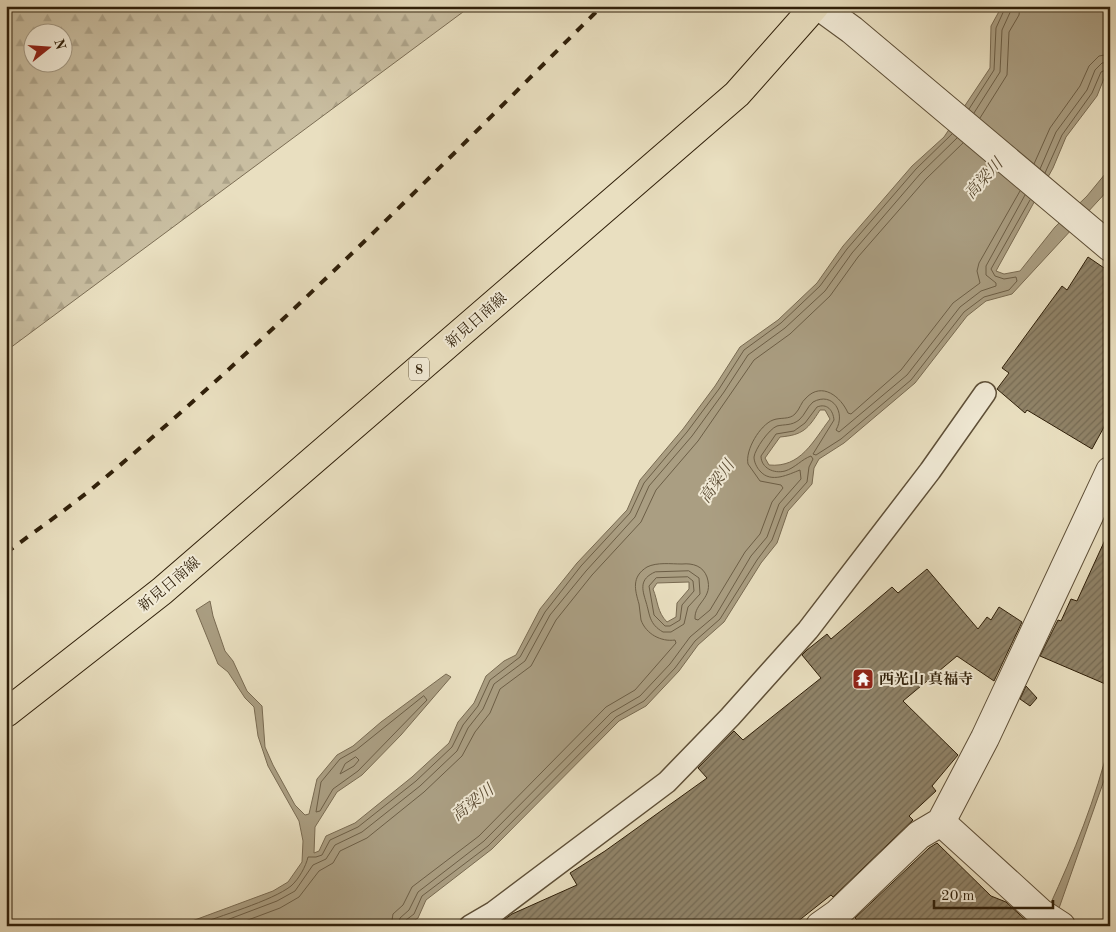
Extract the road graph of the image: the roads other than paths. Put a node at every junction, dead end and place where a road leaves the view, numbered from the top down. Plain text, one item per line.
1 (816, 6) edge
2 (819, 6) edge
3 (1104, 243) edge
4 (985, 392) dead end
5 (1110, 471) edge
6 (6, 714) edge
7 (941, 822) junction
8 (1047, 922) edge
9 (470, 926) edge
10 (820, 926) edge

1 - 6 main road, 新見日南線 / 8
2 - 3 street
4 - 9 lane
5 - 7 street
7 - 8 street
7 - 10 street

